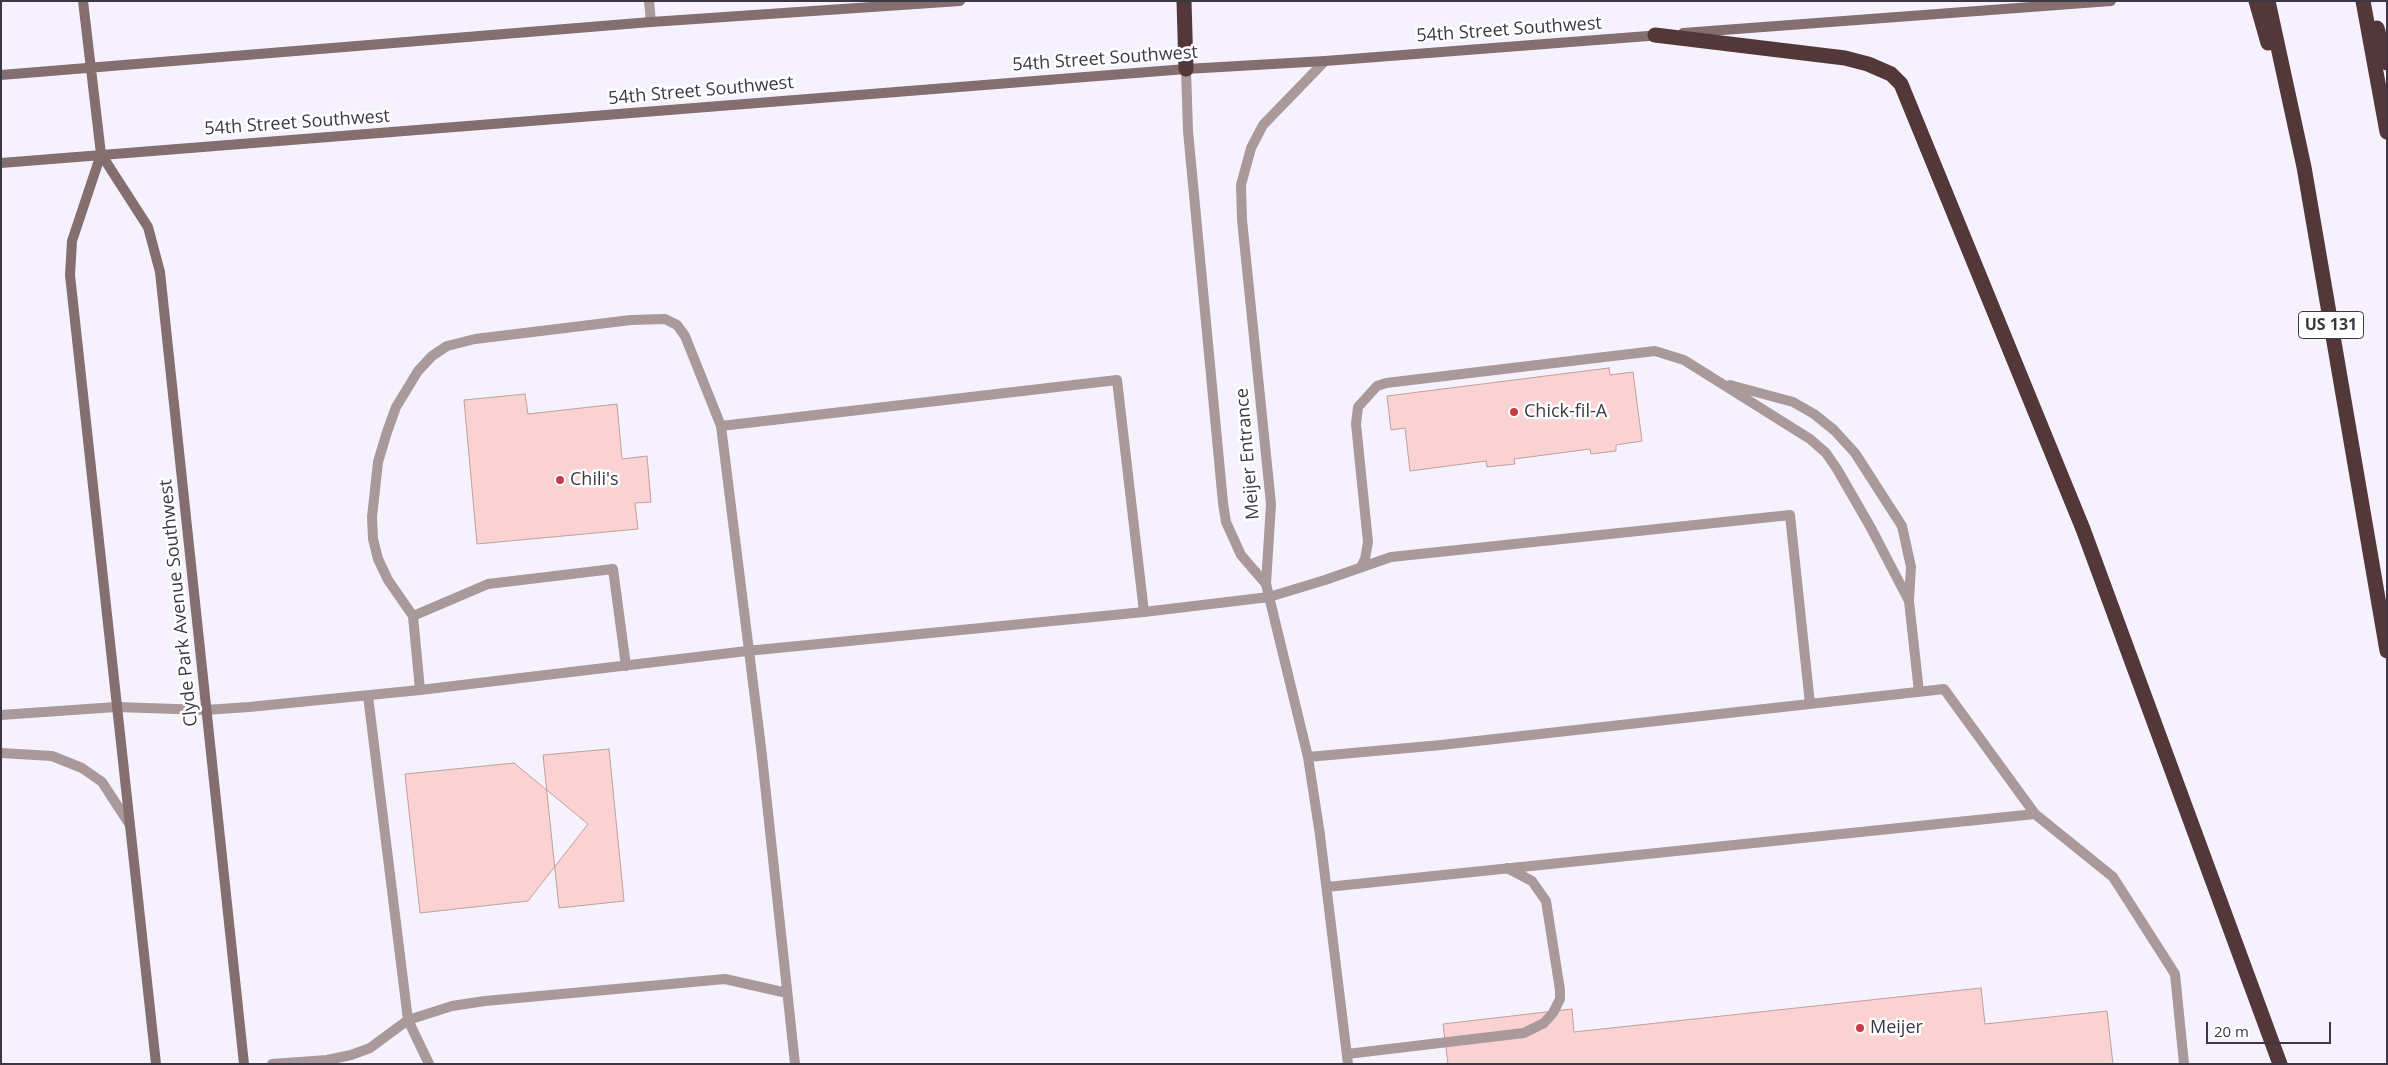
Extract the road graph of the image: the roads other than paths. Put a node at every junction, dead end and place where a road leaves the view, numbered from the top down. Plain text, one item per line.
1 (83, 1) edge
2 (649, 1) edge
3 (960, 1) edge
4 (1184, 1) edge
5 (2111, 1) edge
6 (2256, 1) edge
7 (2268, 1) edge
8 (2364, 1) edge
9 (2369, 1) edge
10 (651, 22) junction
11 (1655, 35) junction
12 (1326, 60) junction
13 (2387, 63) edge
14 (91, 67) junction
15 (1186, 68) junction
16 (1, 76) edge
17 (2387, 132) edge
18 (101, 154) junction
19 (1, 163) edge
20 (2304, 167) junction
21 (1720, 382) junction
22 (721, 426) junction
23 (1361, 568) junction
24 (1266, 584) junction
25 (1269, 596) junction
26 (1909, 601) junction
27 (1144, 612) junction
28 (413, 616) junction
29 (2387, 650) edge
30 (747, 651) junction
31 (626, 666) junction
32 (420, 690) junction
33 (1919, 692) junction
34 (368, 696) junction
35 (1810, 704) junction
36 (116, 707) junction
37 (206, 710) junction
38 (1, 715) edge
39 (1, 753) edge
40 (1308, 757) junction
41 (2035, 814) junction
42 (130, 825) junction
43 (1506, 868) junction
44 (1327, 887) junction
45 (787, 993) junction
46 (408, 1020) junction
47 (1348, 1059) edge
48 (156, 1064) edge
49 (244, 1064) edge
50 (272, 1064) edge
51 (429, 1064) edge
52 (795, 1064) edge
53 (2184, 1064) edge
54 (2280, 1064) edge

1 - 14 main road, Clyde Park Avenue Southwest
2 - 10 lane
3 - 10 main road
4 - 15 highway
5 - 11 main road, 54th Street Southwest
6 - 20 highway
7 - 20 highway, US 131
8 - 17 highway
9 - 13 highway
10 - 14 main road
11 - 12 main road, 54th Street Southwest
11 - 54 highway
12 - 15 main road, 54th Street Southwest
12 - 24 lane, Meijer Entrance
14 - 16 main road
14 - 18 main road, Clyde Park Avenue Southwest
15 - 18 main road, 54th Street Southwest
15 - 24 lane, Meijer Entrance
18 - 19 main road, 54th Street Southwest
18 - 36 main road, Clyde Park Avenue Southwest
18 - 37 main road, Clyde Park Avenue Southwest
20 - 29 highway, US 131
21 - 23 lane
21 - 26 lane
21 - 26 lane
22 - 27 lane
22 - 28 lane
22 - 30 lane
23 - 25 lane
23 - 35 lane
24 - 25 lane
25 - 27 lane
25 - 40 lane
26 - 33 lane
27 - 30 lane
28 - 31 lane
28 - 32 lane
30 - 31 lane
30 - 45 lane
31 - 32 lane
32 - 34 lane
33 - 35 lane
33 - 41 lane
34 - 37 lane
34 - 46 lane
35 - 40 lane
36 - 37 lane
36 - 38 lane
36 - 42 main road, Clyde Park Avenue Southwest
37 - 49 main road, Clyde Park Avenue Southwest
39 - 42 lane
40 - 44 lane
41 - 43 lane
41 - 53 lane
42 - 48 main road, Clyde Park Avenue Southwest
43 - 44 lane
43 - 47 lane
44 - 47 lane
45 - 46 lane
45 - 52 lane
46 - 50 lane
46 - 51 lane

